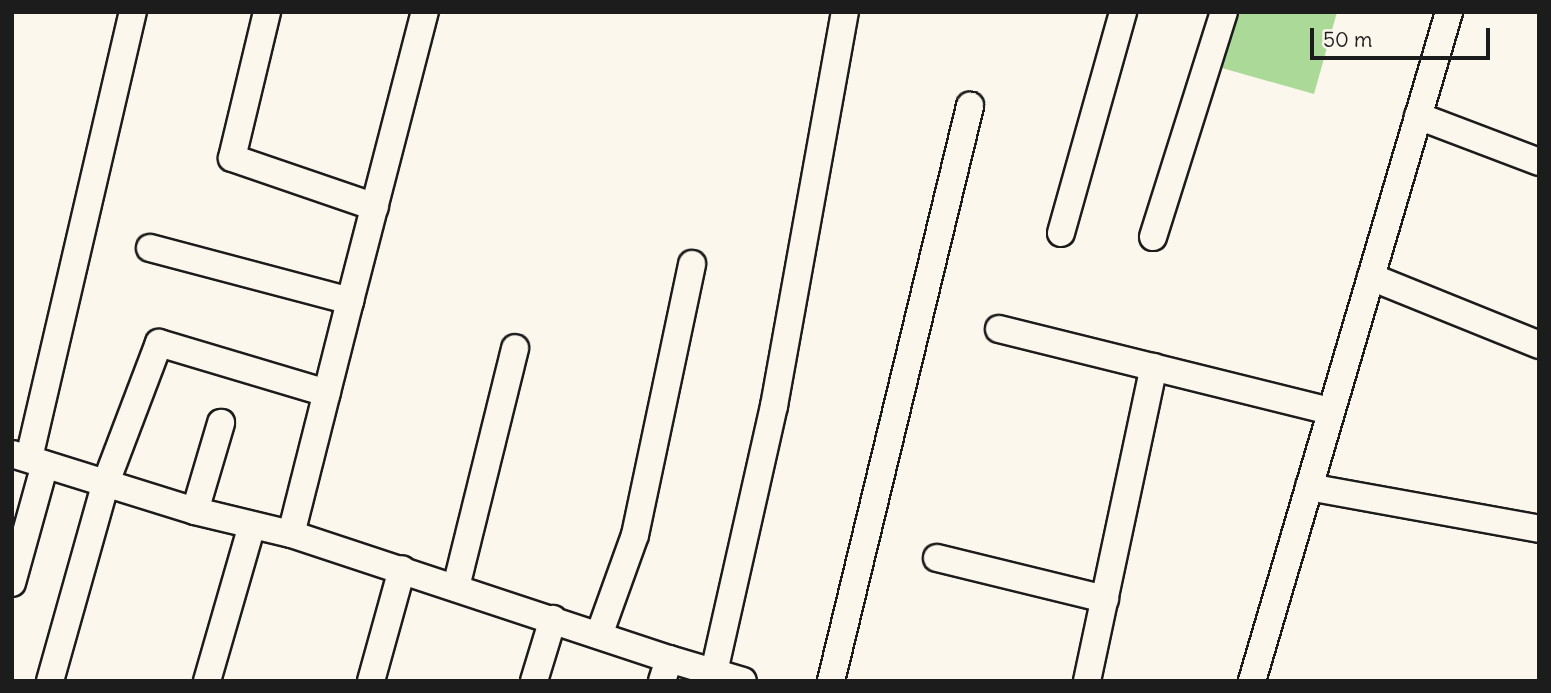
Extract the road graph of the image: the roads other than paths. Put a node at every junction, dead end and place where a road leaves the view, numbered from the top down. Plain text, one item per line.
1 (133, 12) edge
2 (267, 12) edge
3 (425, 12) edge
4 (845, 12) edge
5 (1123, 12) edge
6 (1224, 12) edge
7 (1449, 12) edge
8 (970, 106) dead end
9 (1418, 116) junction
10 (1539, 162) edge
11 (375, 206) junction
12 (1061, 233) dead end
13 (1153, 237) dead end
14 (150, 248) dead end
15 (692, 264) dead end
16 (1371, 277) junction
17 (350, 301) junction
18 (999, 329) dead end
19 (1539, 345) edge
20 (515, 348) dead end
21 (1154, 368) junction
22 (327, 393) junction
23 (1331, 411) junction
24 (221, 423) dead end
25 (29, 459) edge
26 (105, 485) junction
27 (1308, 487) junction
28 (195, 511) junction
29 (252, 525) junction
30 (1539, 529) edge
31 (291, 534) junction
32 (937, 558) dead end
33 (402, 569) junction
34 (12, 583) edge
35 (456, 587) junction
36 (1105, 599) junction
37 (553, 619) junction
38 (599, 635) junction
39 (665, 670) edge
40 (714, 672) junction
41 (50, 681) edge
42 (207, 681) edge
43 (371, 681) edge
44 (534, 681) edge
45 (743, 681) edge
46 (831, 681) edge
47 (1087, 681) edge
48 (1251, 681) edge

1 - 25 street
2 - 11 street
3 - 11 street
4 - 40 street
5 - 12 street
6 - 13 street
7 - 9 street
8 - 46 street
9 - 10 street
9 - 16 street
11 - 17 street
14 - 17 street
15 - 38 street
16 - 19 street
16 - 23 street
17 - 22 street
18 - 21 street
20 - 35 street
21 - 23 street
21 - 36 street
22 - 26 street
22 - 31 street
23 - 27 street
24 - 28 street
25 - 26 street
25 - 34 street
26 - 28 street
26 - 41 street
27 - 30 street
27 - 48 street
28 - 29 street
29 - 31 street
29 - 42 street
31 - 33 street
32 - 36 street
33 - 35 street
33 - 43 street
35 - 37 street
36 - 47 street
37 - 38 street
37 - 44 street
38 - 39 street
39 - 40 street
40 - 45 street

